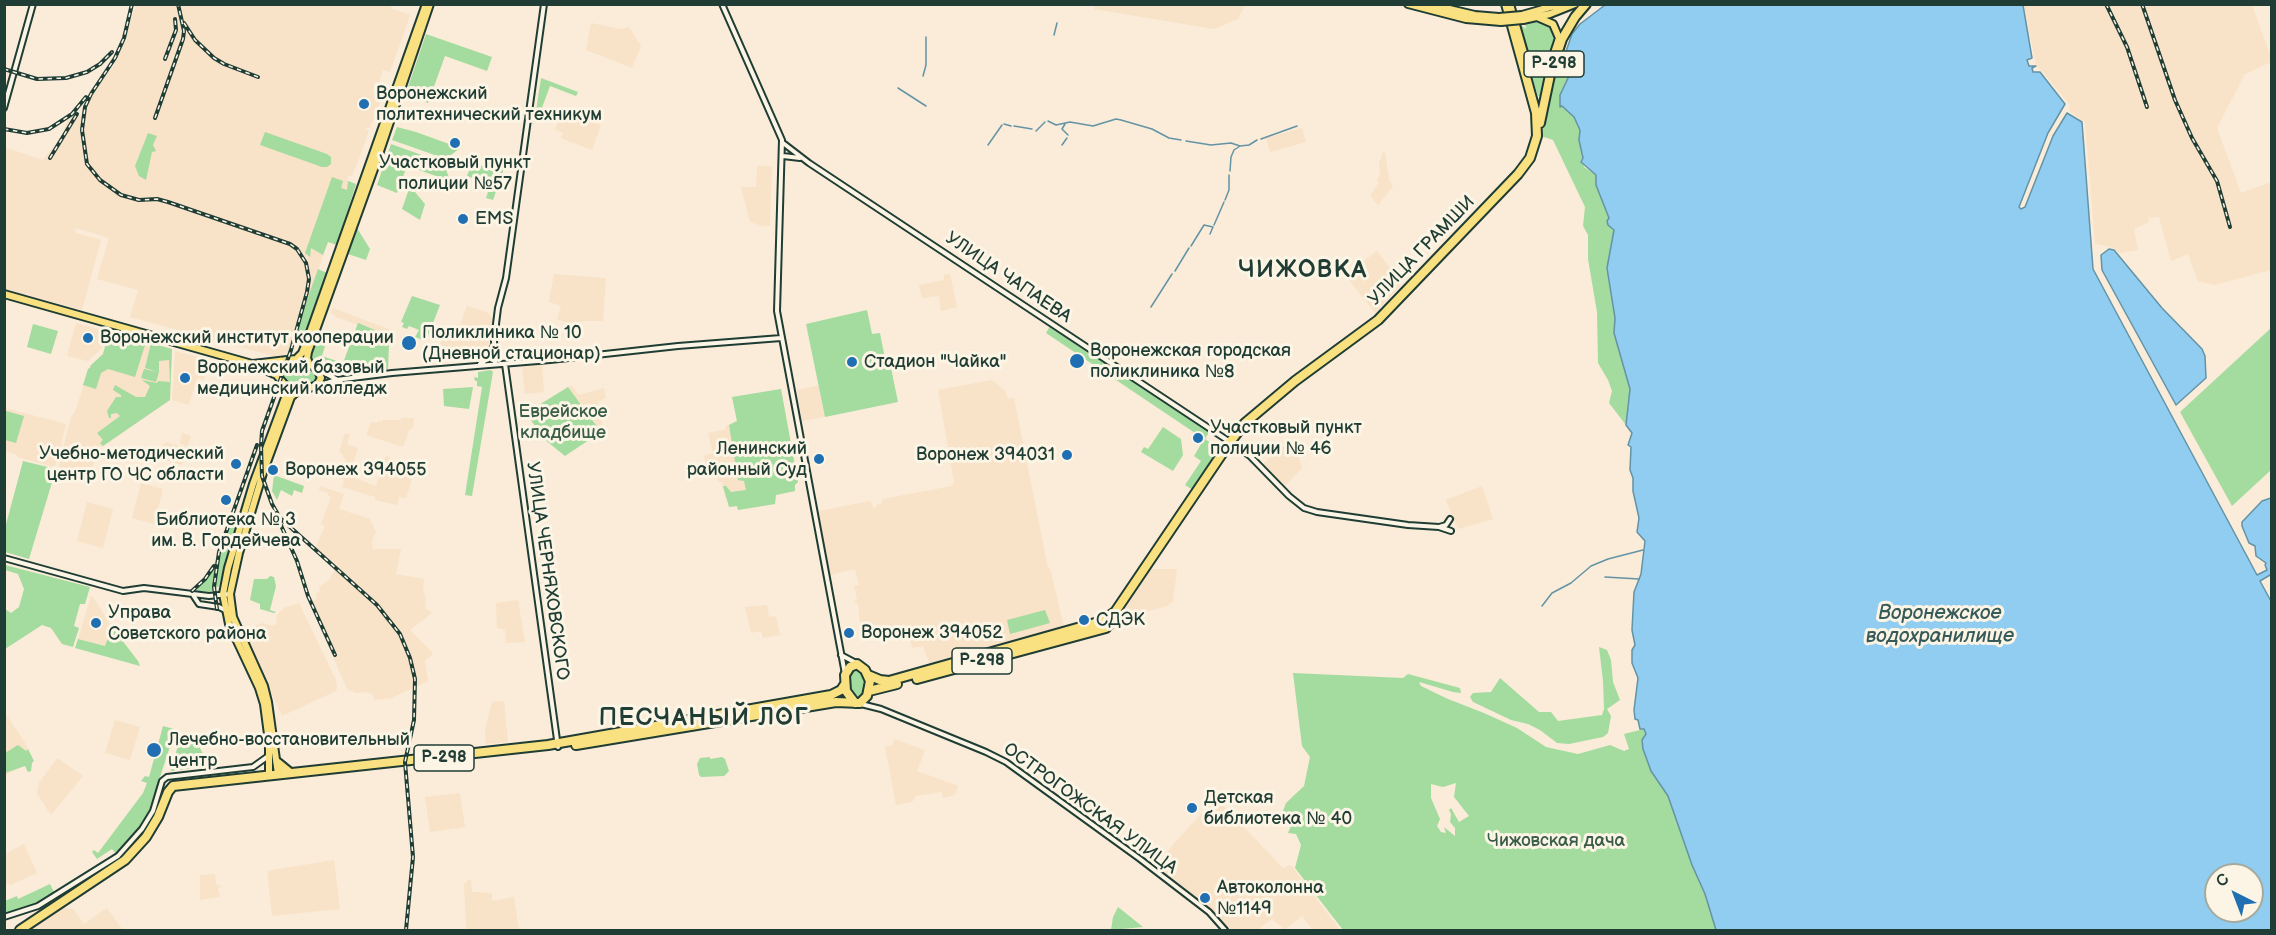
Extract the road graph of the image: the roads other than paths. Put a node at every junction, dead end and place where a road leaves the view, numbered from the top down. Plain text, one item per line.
1 (33, 4) edge
2 (428, 4) edge
3 (544, 4) edge
4 (722, 4) edge
5 (1408, 4) edge
6 (1428, 4) edge
7 (1508, 4) edge
8 (1544, 4) edge
9 (1561, 4) edge
10 (1575, 4) edge
11 (1586, 4) edge
12 (1536, 14) junction
13 (1500, 19) junction
14 (1538, 62) junction
15 (1524, 67) junction
16 (1550, 75) junction
17 (1546, 95) junction
18 (4, 108) edge
19 (1538, 130) junction
20 (783, 143) junction
21 (783, 156) junction
22 (374, 157) junction
23 (801, 158) junction
24 (4, 294) edge
25 (781, 338) junction
26 (494, 340) junction
27 (296, 358) junction
28 (280, 361) junction
29 (309, 363) junction
30 (252, 364) junction
31 (495, 364) junction
32 (505, 364) junction
33 (474, 366) junction
34 (317, 369) junction
35 (274, 374) junction
36 (336, 380) junction
37 (284, 385) junction
38 (314, 387) junction
39 (299, 390) junction
40 (1230, 442) junction
41 (1450, 519) dead end
42 (1439, 527) junction
43 (1451, 531) dead end
44 (4, 558) edge
45 (193, 594) junction
46 (226, 594) junction
47 (225, 610) junction
48 (841, 654) junction
49 (966, 663) junction
50 (859, 664) junction
51 (868, 675) junction
52 (845, 680) junction
53 (868, 693) junction
54 (858, 703) junction
55 (874, 706) junction
56 (754, 712) junction
57 (558, 745) junction
58 (269, 753) junction
59 (278, 763) junction
60 (231, 770) junction
61 (290, 772) junction
62 (274, 774) junction
63 (232, 779) junction
64 (38, 906) junction
65 (42, 915) junction
66 (4, 917) edge
67 (20, 930) edge
68 (1225, 930) edge

1 - 18 street
2 - 22 main road
3 - 26 street
4 - 20 street
5 - 13 main road
6 - 13 main road
7 - 14 main road
7 - 15 highway, УЛИЦА ГРАМШИ / Р-298
8 - 12 main road
9 - 12 main road
10 - 12 main road
11 - 16 highway, Р-298
12 - 13 main road, bridge
12 - 14 main road
14 - 16 main road
15 - 17 highway
15 - 19 highway, УЛИЦА ГРАМШИ / Р-298
16 - 17 highway, Р-298
17 - 19 highway, Р-298
19 - 40 highway, УЛИЦА ГРАМШИ / Р-298
20 - 21 street
20 - 23 street, УЛИЦА ЧАПАЕВА
21 - 23 street, УЛИЦА ЧАПАЕВА
21 - 25 street
22 - 27 main road
22 - 29 main road
23 - 40 street, УЛИЦА ЧАПАЕВА
24 - 30 main road
25 - 32 street
25 - 48 street
26 - 31 street
26 - 33 street
27 - 28 main road
27 - 29 main road
28 - 30 main road
28 - 35 main road
29 - 34 main road
30 - 35 main road
31 - 32 street
31 - 33 street
32 - 57 street, УЛИЦА ЧЕРНЯХОВСКОГО
33 - 36 street
34 - 36 street
34 - 38 main road
35 - 37 main road
36 - 38 street
37 - 39 main road
37 - 46 main road
38 - 39 main road
39 - 46 main road
40 - 42 street, УЛИЦА ЧАПАЕВА
40 - 49 highway, УЛИЦА ГРАМШИ / Р-298
41 - 42 street
42 - 43 street, УЛИЦА ЧАПАЕВА
44 - 45 street
45 - 46 street
45 - 47 street
46 - 47 main road
46 - 59 main road
47 - 58 main road
48 - 50 street
48 - 52 street
49 - 51 highway, Р-298
49 - 53 highway, Р-298
50 - 51 highway
50 - 52 highway, Р-298
51 - 53 highway
52 - 54 highway
52 - 56 highway, Р-298
53 - 54 highway
53 - 55 street
54 - 55 street, ОСТРОГОЖСКАЯ УЛИЦА
54 - 56 highway, Р-298
55 - 68 street, ОСТРОГОЖСКАЯ УЛИЦА
56 - 57 highway, Р-298
57 - 61 highway, Р-298
58 - 60 street
58 - 62 main road
59 - 61 highway
59 - 62 main road
60 - 63 street
60 - 64 street
61 - 62 highway, Р-298
62 - 63 highway, Р-298
63 - 65 highway, Р-298
64 - 65 street
64 - 66 street
65 - 67 highway, Р-298

